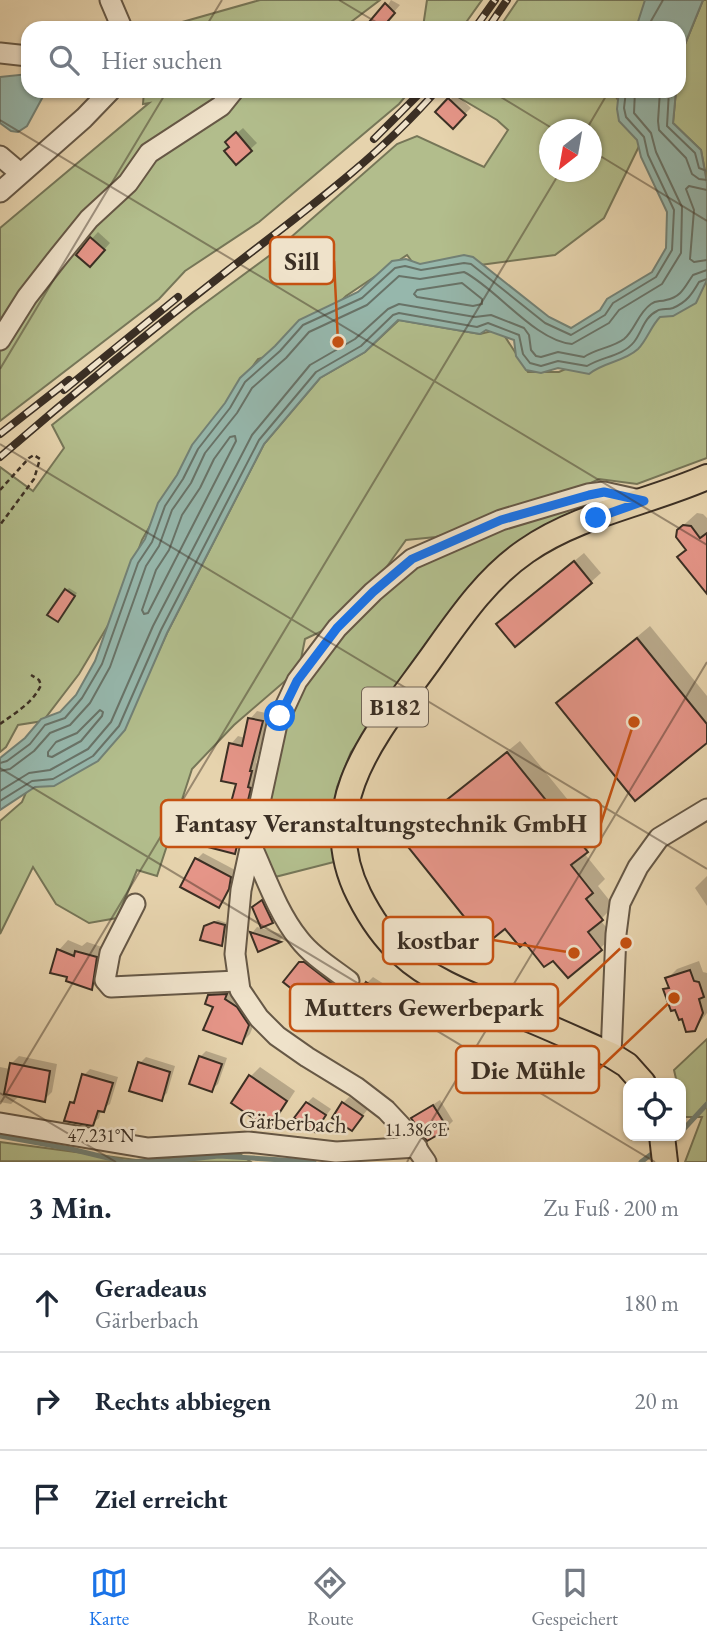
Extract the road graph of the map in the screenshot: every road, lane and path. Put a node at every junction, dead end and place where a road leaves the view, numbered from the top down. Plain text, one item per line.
1 (110, 0) edge
2 (119, 21) edge
3 (0, 53) edge
4 (21, 55) edge
5 (103, 98) edge
6 (227, 98) edge
7 (0, 156) edge
8 (20, 173) junction
9 (0, 192) edge
10 (0, 341) edge
11 (707, 477) edge
12 (0, 490) edge
13 (644, 501) junction
14 (0, 525) edge
15 (31, 676) dead end
16 (0, 724) edge
17 (707, 809) edge
18 (252, 847) junction
19 (135, 904) dead end
20 (237, 981) junction
21 (349, 981) dead end
22 (611, 1055) junction
23 (640, 1078) edge
24 (0, 1123) edge
25 (663, 1141) edge
26 (422, 1155) edge
27 (665, 1162) edge

1 - 2 street
3 - 4 street
5 - 8 street
6 - 10 street
7 - 8 street
8 - 9 street
11 - 13 main road, B182
12 - 14 path
13 - 18 street, Gärberbach
13 - 22 main road, B182
15 - 16 path
17 - 22 street
18 - 20 street, Gärberbach
18 - 21 street
19 - 20 street
20 - 26 street, Gärberbach
22 - 23 main road, B182
24 - 26 street, Gärberbach
25 - 27 main road

